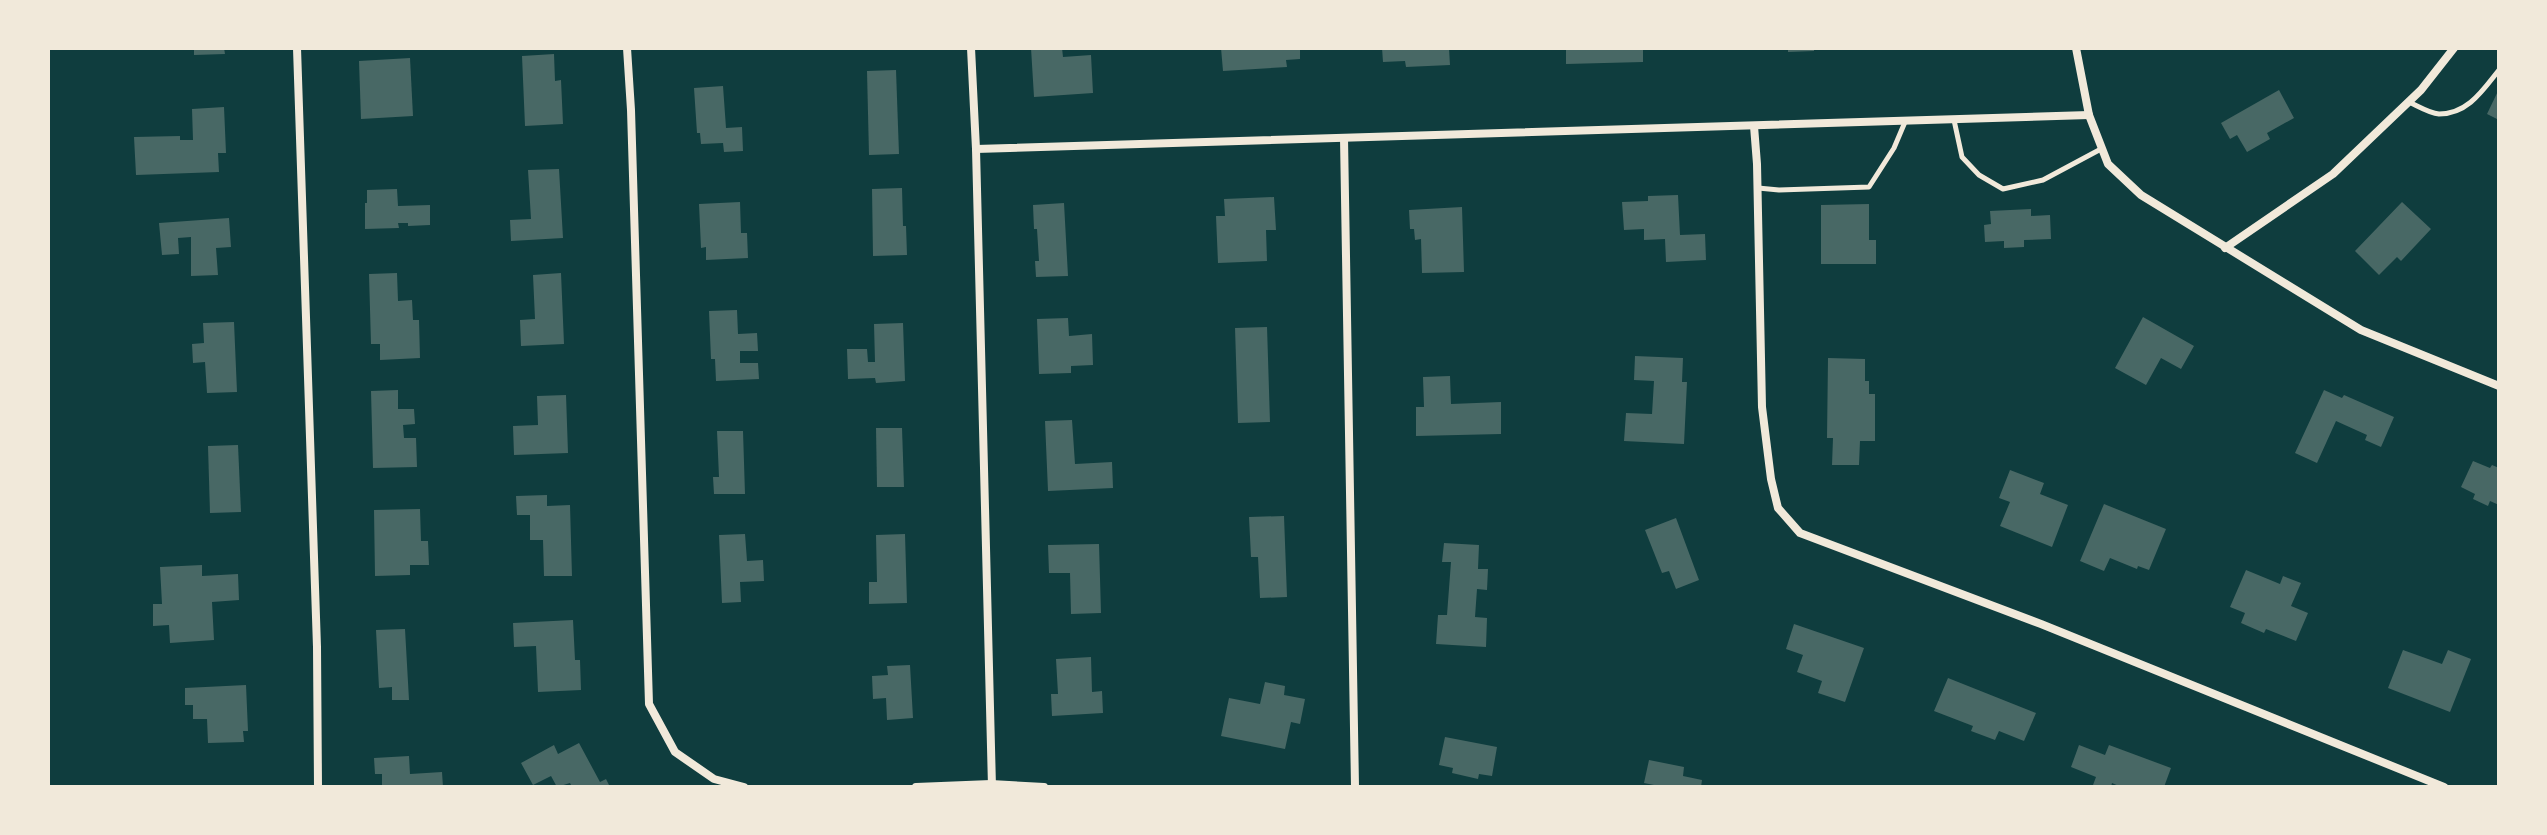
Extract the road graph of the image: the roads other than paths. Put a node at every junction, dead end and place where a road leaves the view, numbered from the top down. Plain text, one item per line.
1 (297, 48) edge
2 (627, 48) edge
3 (971, 48) edge
4 (2076, 48) edge
5 (2454, 48) edge
6 (2499, 70) edge
7 (2409, 102) junction
8 (2089, 115) junction
9 (1953, 119) junction
10 (1905, 121) junction
11 (1754, 126) junction
12 (1344, 138) junction
13 (2102, 148) junction
14 (976, 149) junction
15 (1758, 188) junction
16 (2225, 248) junction
17 (2499, 386) edge
18 (992, 786) edge
19 (318, 787) edge
20 (744, 787) edge
21 (916, 787) edge
22 (1044, 787) edge
23 (1355, 787) edge
24 (2444, 787) edge

1 - 19 street
2 - 20 street
3 - 14 street
4 - 8 street
5 - 7 street
6 - 7 lane
7 - 16 street
8 - 9 street
8 - 13 street
9 - 10 street
9 - 13 lane
10 - 11 street
10 - 15 lane
11 - 12 street
11 - 15 street
12 - 14 street
12 - 23 street
13 - 16 street
14 - 18 street
15 - 24 street
16 - 17 street
18 - 21 street
18 - 22 street

